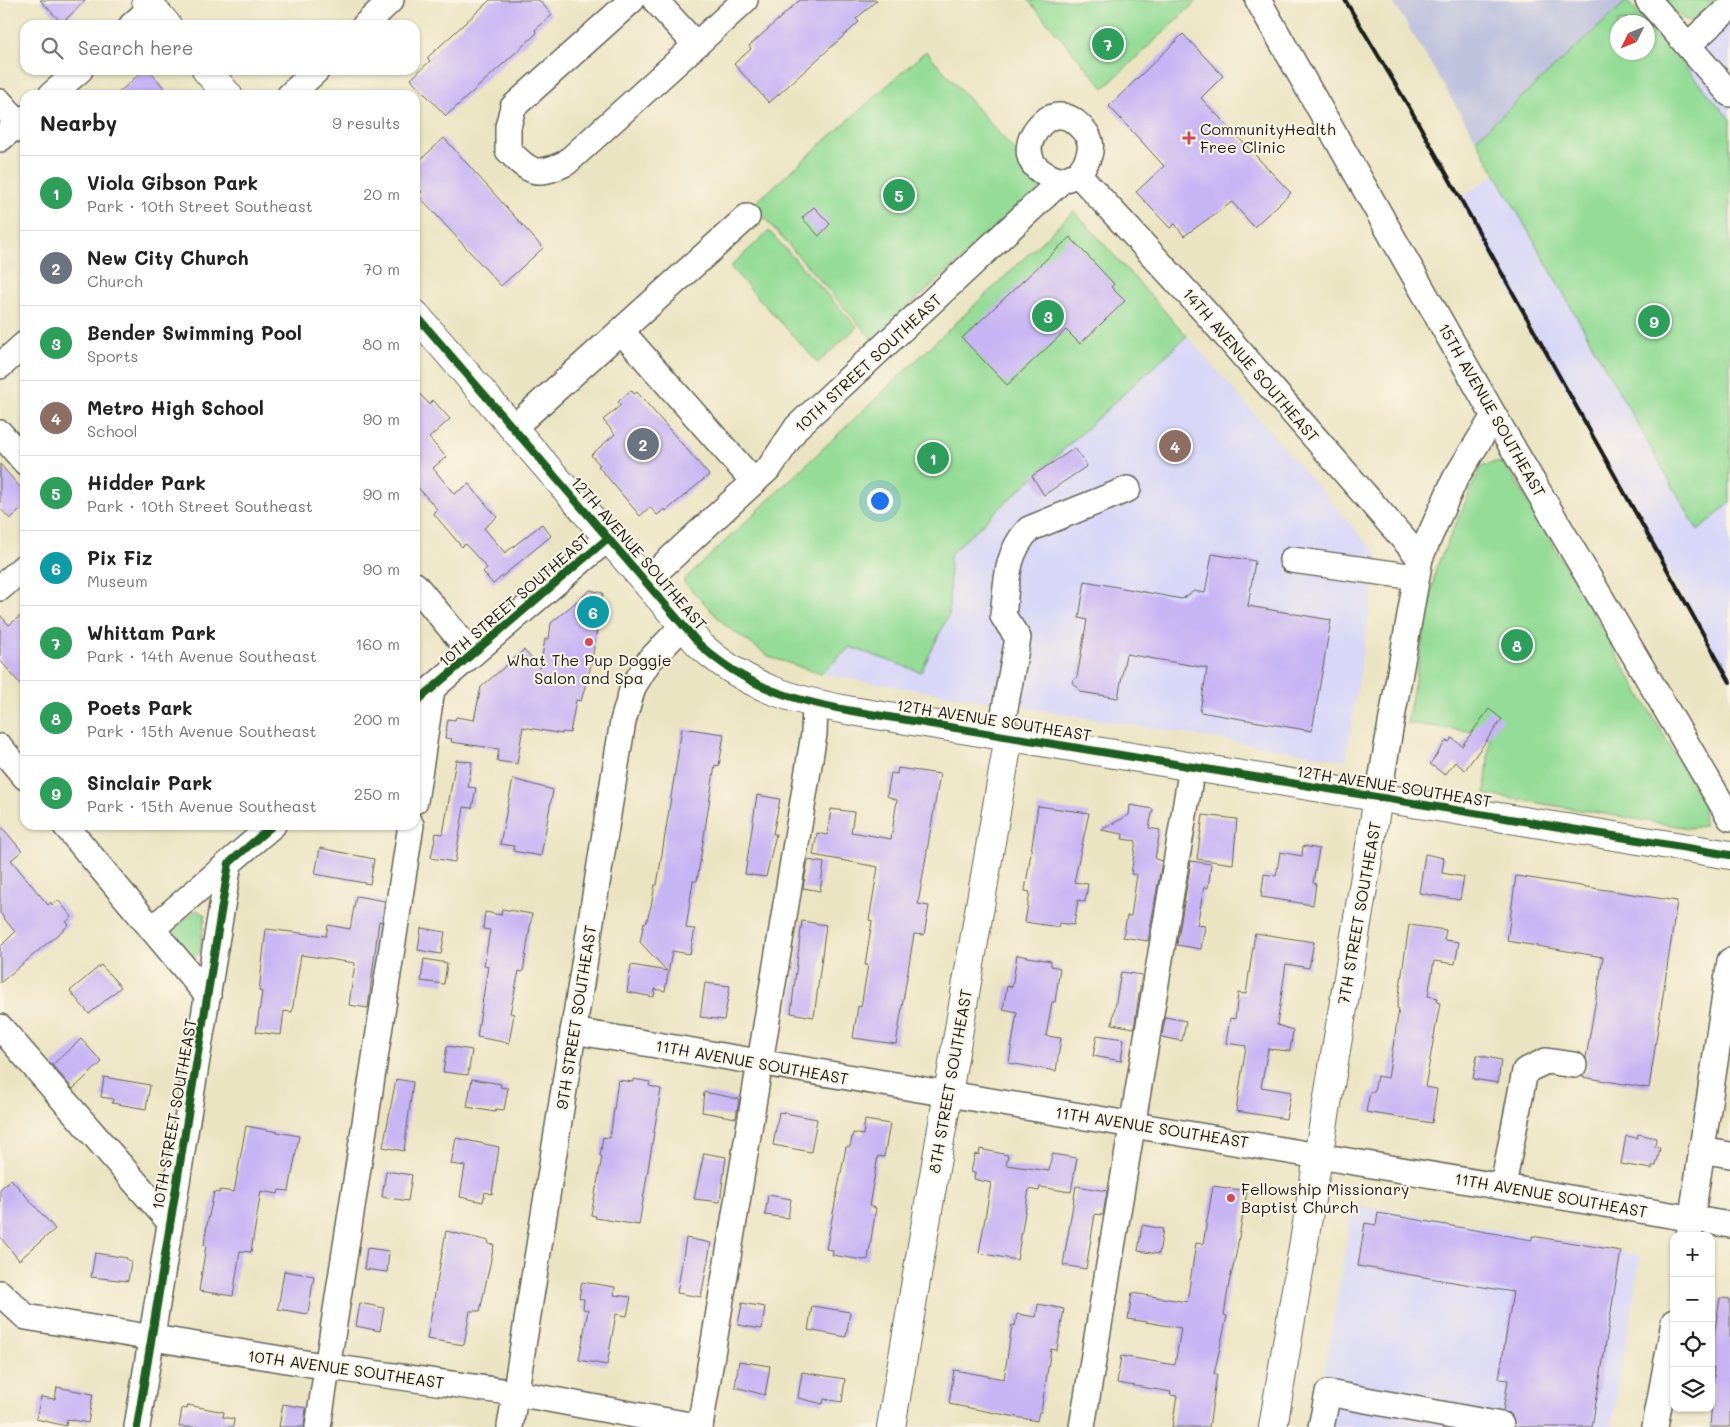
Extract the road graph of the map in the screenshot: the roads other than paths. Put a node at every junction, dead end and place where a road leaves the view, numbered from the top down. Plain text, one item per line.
1 (391, 0) edge
2 (632, 0) edge
3 (654, 0) edge
4 (745, 0) edge
5 (1258, 0) edge
6 (1648, 0) edge
7 (1730, 7) edge
8 (155, 11) edge
9 (140, 20) edge
10 (370, 20) edge
11 (696, 45) junction
12 (1688, 45) junction
13 (74, 75) edge
14 (210, 75) edge
15 (312, 75) edge
16 (57, 90) edge
17 (224, 90) edge
18 (295, 90) edge
19 (1730, 94) edge
20 (0, 102) edge
21 (17, 128) edge
22 (1070, 178) joint
23 (747, 217) dead end
24 (420, 320) edge
25 (621, 331) junction
26 (20, 348) edge
27 (0, 366) edge
28 (1494, 416) junction
29 (513, 428) junction
30 (0, 433) edge
31 (20, 456) edge
32 (754, 482) junction
33 (1128, 489) dead end
34 (608, 538) junction
35 (1292, 560) dead end
36 (1418, 568) junction
37 (20, 570) edge
38 (644, 582) junction
39 (0, 588) edge
40 (420, 591) edge
41 (683, 626) junction
42 (472, 654) junction
43 (424, 696) edge
44 (815, 704) junction
45 (1005, 735) junction
46 (420, 743) edge
47 (0, 747) edge
48 (1192, 766) junction
49 (20, 771) edge
50 (1378, 798) junction
51 (1730, 818) edge
52 (69, 830) edge
53 (267, 830) edge
54 (410, 830) edge
55 (1730, 855) edge
56 (230, 863) junction
57 (152, 929) junction
58 (1730, 961) edge
59 (208, 996) junction
60 (0, 1027) edge
61 (573, 1031) junction
62 (760, 1064) junction
63 (1574, 1065) dead end
64 (947, 1094) junction
65 (1132, 1124) junction
66 (1702, 1150) junction
67 (1318, 1154) junction
68 (1730, 1155) edge
69 (1503, 1186) junction
70 (170, 1221) junction
71 (1730, 1225) edge
72 (1690, 1227) edge
73 (0, 1294) edge
74 (26, 1317) junction
75 (0, 1318) edge
76 (151, 1339) junction
77 (1670, 1345) edge
78 (329, 1367) junction
79 (516, 1393) junction
80 (1501, 1425) dead end
81 (137, 1427) edge
82 (318, 1427) edge
83 (510, 1427) edge
84 (700, 1427) edge
85 (891, 1427) edge
86 (1082, 1427) edge
87 (1273, 1427) edge
88 (1321, 1427) edge
89 (1656, 1427) edge

1 - 10 street
2 - 11 street
3 - 11 street
4 - 11 street
5 - 28 street, 15TH AVENUE SOUTHEAST
6 - 12 street
7 - 12 street
8 - 9 street
12 - 19 street
13 - 16 street
14 - 17 main road
15 - 18 street
20 - 21 street
22 - 32 street, 10TH STREET SOUTHEAST
22 - 36 street, 14TH AVENUE SOUTHEAST
23 - 25 street
24 - 29 main road, 12TH AVENUE SOUTHEAST
25 - 29 street
25 - 32 street
26 - 27 street
28 - 36 street, 7TH STREET SOUTHEAST
28 - 51 street, 15TH AVENUE SOUTHEAST
29 - 34 main road, 12TH AVENUE SOUTHEAST
30 - 31 street
32 - 38 street, 10TH STREET SOUTHEAST
33 - 45 street
34 - 38 main road, 12TH AVENUE SOUTHEAST
34 - 42 street, 10TH STREET SOUTHEAST
35 - 36 street
36 - 50 street, 7TH STREET SOUTHEAST
37 - 39 street
38 - 41 main road, 12TH AVENUE SOUTHEAST
40 - 42 street
41 - 44 main road, 12TH AVENUE SOUTHEAST
41 - 61 street, 9TH STREET SOUTHEAST
42 - 43 street, 10TH STREET SOUTHEAST
43 - 46 street
44 - 45 main road, 12TH AVENUE SOUTHEAST
44 - 62 street
45 - 48 main road, 12TH AVENUE SOUTHEAST
45 - 64 main road, 8TH STREET SOUTHEAST
47 - 49 street
48 - 50 main road, 12TH AVENUE SOUTHEAST
48 - 65 street
50 - 55 main road, 12TH AVENUE SOUTHEAST
50 - 67 main road, 7TH STREET SOUTHEAST
52 - 57 street
53 - 56 street
54 - 78 street
56 - 57 street
56 - 59 street, 10TH STREET SOUTHEAST
57 - 59 street
58 - 66 street
59 - 70 street, 10TH STREET SOUTHEAST
60 - 70 street
61 - 62 street, 11TH AVENUE SOUTHEAST
61 - 79 street, 9TH STREET SOUTHEAST
62 - 64 street, 11TH AVENUE SOUTHEAST
62 - 84 street
63 - 69 street
64 - 65 street, 11TH AVENUE SOUTHEAST
64 - 85 main road, 8TH STREET SOUTHEAST
65 - 67 street, 11TH AVENUE SOUTHEAST
65 - 86 street
66 - 68 street
66 - 72 street
67 - 69 street, 11TH AVENUE SOUTHEAST
67 - 87 main road, 7TH STREET SOUTHEAST
69 - 72 street, 11TH AVENUE SOUTHEAST
70 - 76 street, 10TH STREET SOUTHEAST
71 - 72 street, 11TH AVENUE SOUTHEAST
73 - 74 street
74 - 75 street, 10TH AVENUE SOUTHEAST
74 - 76 street, 10TH AVENUE SOUTHEAST
76 - 78 street, 10TH AVENUE SOUTHEAST
76 - 81 street, 10TH STREET SOUTHEAST
77 - 89 street
78 - 79 street, 10TH AVENUE SOUTHEAST
78 - 82 street
79 - 83 street, 9TH STREET SOUTHEAST
79 - 84 street, 10TH AVENUE SOUTHEAST
80 - 88 street

